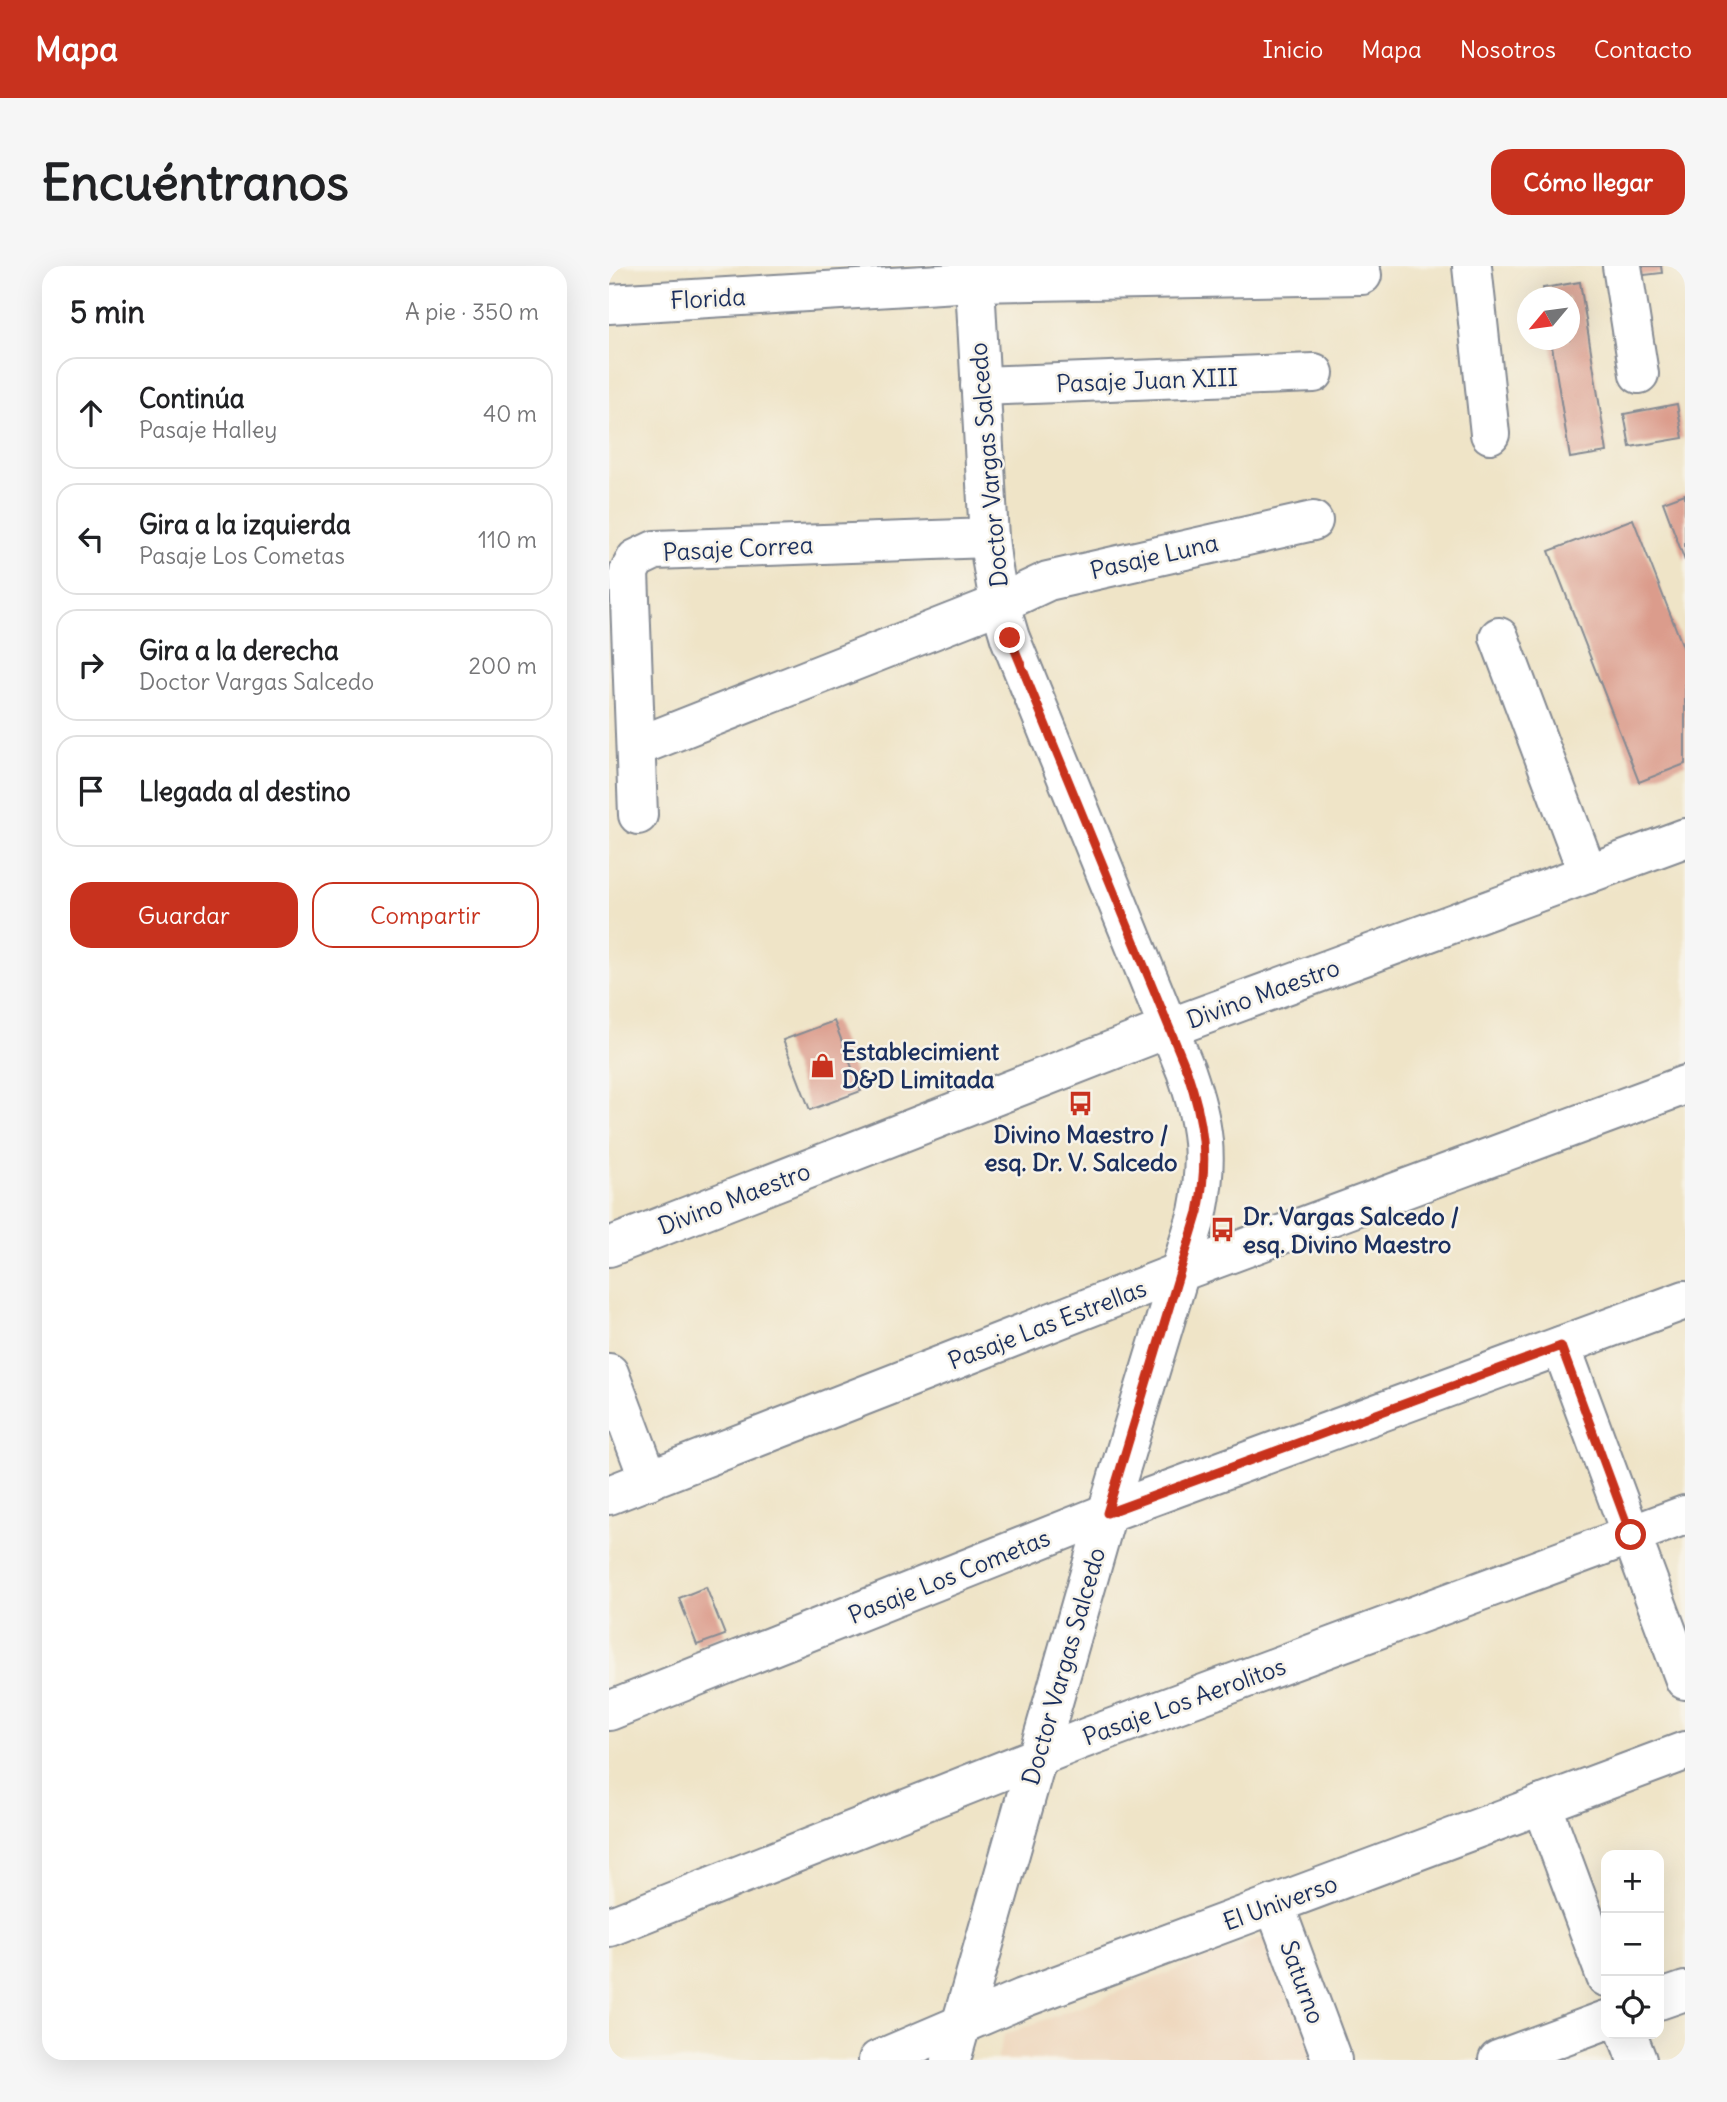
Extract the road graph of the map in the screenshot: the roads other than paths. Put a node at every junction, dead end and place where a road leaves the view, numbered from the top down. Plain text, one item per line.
1 (1472, 266) edge
2 (1622, 266) edge
3 (974, 274) edge
4 (1362, 275) dead end
5 (609, 304) edge
6 (1314, 373) dead end
7 (1639, 374) dead end
8 (980, 386) junction
9 (1490, 434) dead end
10 (1313, 521) dead end
11 (989, 538) junction
12 (999, 604) junction
13 (1499, 637) dead end
14 (636, 747) junction
15 (638, 815) dead end
16 (1685, 838) edge
17 (1588, 874) junction
18 (1169, 1028) junction
19 (1685, 1085) edge
20 (609, 1247) edge
21 (1180, 1272) junction
22 (1685, 1300) edge
23 (1561, 1346) junction
24 (609, 1373) edge
25 (649, 1480) junction
26 (609, 1495) edge
27 (1107, 1513) junction
28 (1685, 1515) edge
29 (1631, 1535) junction
30 (1685, 1680) edge
31 (609, 1710) edge
32 (1685, 1751) edge
33 (1038, 1757) junction
34 (1542, 1804) junction
35 (1274, 1904) junction
36 (609, 1927) edge
37 (1606, 1976) edge
38 (1685, 1990) edge
39 (1664, 1998) edge
40 (1601, 2022) edge
41 (1629, 2039) edge
42 (956, 2042) edge
43 (878, 2060) edge
44 (1332, 2060) edge
45 (1498, 2060) edge
46 (1637, 2060) edge

1 - 9 street
2 - 7 street
3 - 4 street, Florida
3 - 5 street, Florida
3 - 8 street, Doctor Vargas Salcedo
6 - 8 street, Pasaje Juan XIII
8 - 11 street, Doctor Vargas Salcedo
10 - 12 street, Pasaje Luna
11 - 12 street, Doctor Vargas Salcedo
11 - 14 street, Pasaje Correa
12 - 14 street
12 - 18 street, Doctor Vargas Salcedo
13 - 17 street
14 - 15 street, Pasaje Correa
16 - 17 street, Divino Maestro
17 - 18 street, Divino Maestro
18 - 20 street, Divino Maestro
18 - 21 street, Doctor Vargas Salcedo
19 - 21 street, Pasaje Las Estrellas
21 - 25 street, Pasaje Las Estrellas
21 - 27 street, Doctor Vargas Salcedo
22 - 23 street, Pasaje Los Cometas
23 - 27 street, Pasaje Los Cometas
23 - 29 street
24 - 25 street
25 - 26 street, Pasaje Las Estrellas
27 - 31 street, Pasaje Los Cometas
27 - 33 street, Doctor Vargas Salcedo
28 - 29 street, Pasaje Los Aerolitos
29 - 30 street
29 - 33 street, Pasaje Los Aerolitos
32 - 34 street, El Universo
33 - 36 street, Pasaje Los Aerolitos
33 - 42 street, Doctor Vargas Salcedo
34 - 35 street, El Universo
34 - 37 street
35 - 42 street, El Universo
35 - 44 street, Saturno
38 - 39 street
40 - 45 street
41 - 46 street
42 - 43 street, El Universo

